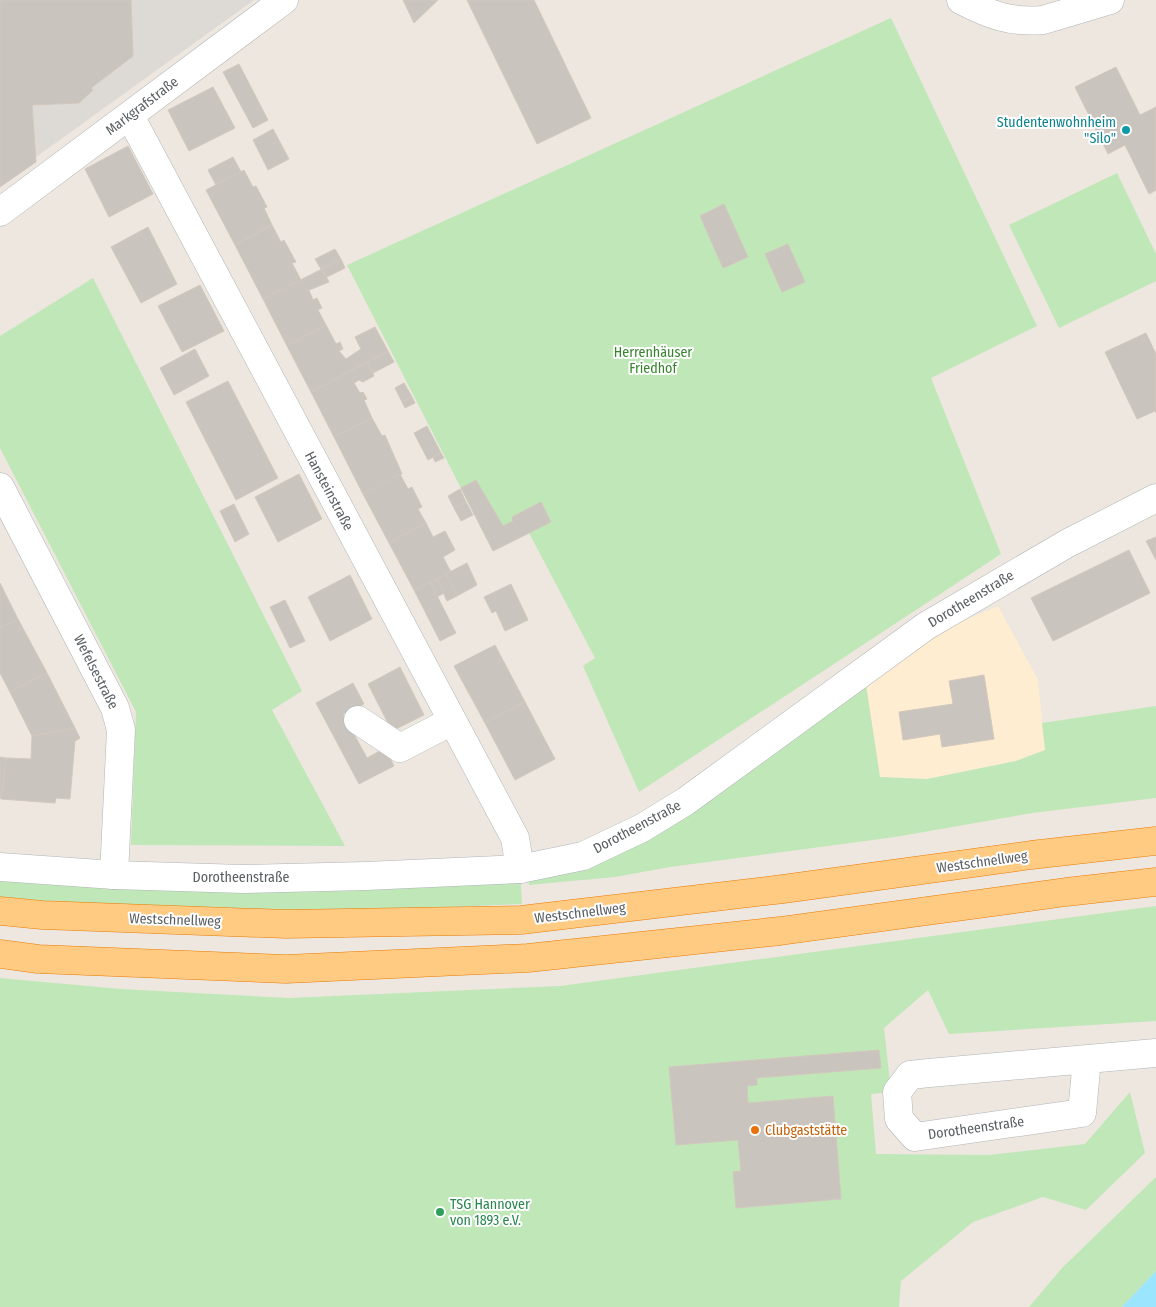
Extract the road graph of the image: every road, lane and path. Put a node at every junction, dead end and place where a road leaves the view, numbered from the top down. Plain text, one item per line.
1 (284, 0) edge
2 (962, 0) edge
3 (1110, 0) edge
4 (130, 116) junction
5 (0, 212) edge
6 (0, 487) edge
7 (1156, 498) edge
8 (358, 720) dead end
9 (452, 721) junction
10 (1156, 841) edge
11 (0, 867) edge
12 (520, 869) junction
13 (114, 875) junction
14 (1156, 882) edge
15 (0, 911) edge
16 (0, 954) edge
17 (1156, 1053) edge
18 (1087, 1059) junction

1 - 4 street, Markgrafstraße
2 - 3 street
4 - 5 street, Markgrafstraße
4 - 9 street, Hansteinstraße
6 - 13 street, Wefelsestraße
7 - 12 street, Dorotheenstraße
8 - 9 street
9 - 12 street, Hansteinstraße
10 - 15 highway, Westschnellweg
11 - 13 street, Dorotheenstraße
12 - 13 street, Dorotheenstraße
14 - 16 highway
17 - 18 street, Dorotheenstraße
18 - 18 street, Dorotheenstraße

